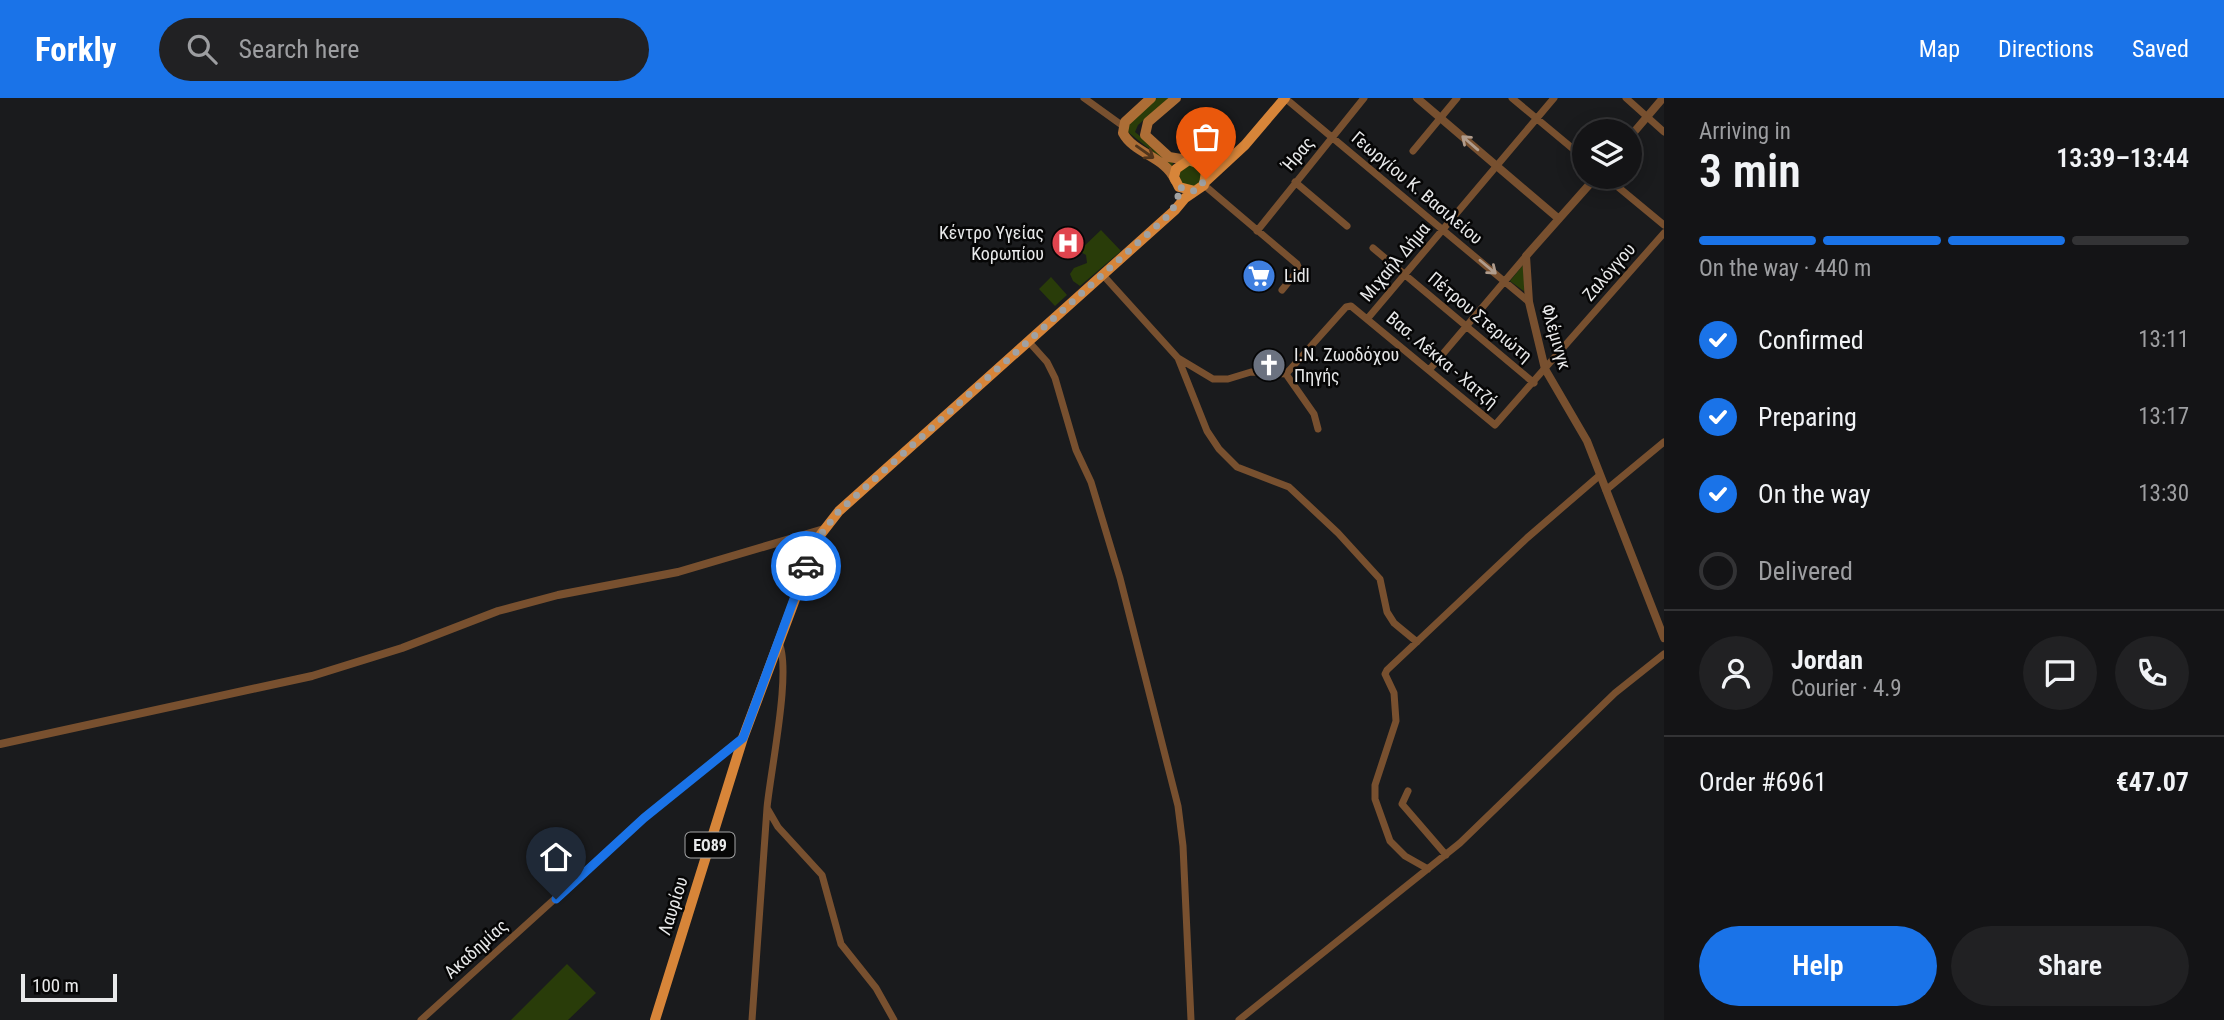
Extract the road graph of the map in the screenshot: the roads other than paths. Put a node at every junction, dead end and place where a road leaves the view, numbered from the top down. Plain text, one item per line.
1 (1084, 98) edge
2 (1151, 98) edge
3 (1176, 98) edge
4 (1285, 98) edge
5 (1364, 98) edge
6 (1418, 98) edge
7 (1457, 98) edge
8 (1512, 98) edge
9 (1554, 98) edge
10 (1626, 98) edge
11 (1663, 98) edge
12 (1647, 117) junction
13 (1441, 118) junction
14 (1537, 118) junction
15 (1642, 123) edge
16 (1123, 126) junction
17 (1664, 132) edge
18 (1332, 138) junction
19 (1572, 148) edge
20 (1413, 151) dead end
21 (1186, 160) junction
22 (1200, 163) junction
23 (1224, 166) junction
24 (1497, 166) junction
25 (1294, 182) junction
26 (1177, 183) junction
27 (1203, 186) junction
28 (1585, 189) edge
29 (1620, 189) edge
30 (1170, 214) junction
31 (1559, 219) junction
32 (1664, 225) edge
33 (1347, 226) dead end
34 (1443, 230) junction
35 (1257, 231) junction
36 (1664, 233) edge
37 (1373, 248) dead end
38 (1526, 256) junction
39 (1102, 274) junction
40 (1405, 275) junction
41 (1505, 282) junction
42 (1282, 290) dead end
43 (1529, 302) junction
44 (1368, 318) junction
45 (1467, 326) junction
46 (1029, 342) junction
47 (1178, 358) junction
48 (1430, 369) junction
49 (1545, 369) junction
50 (1286, 374) junction
51 (1534, 383) junction
52 (1495, 425) joint
53 (1318, 429) dead end
54 (1664, 442) edge
55 (1600, 475) junction
56 (1606, 490) junction
57 (824, 529) junction
58 (1664, 638) edge
59 (778, 641) junction
60 (1417, 642) junction
61 (1664, 653) edge
62 (743, 738) junction
63 (0, 744) edge
64 (1408, 792) dead end
65 (767, 808) junction
66 (1446, 855) junction
67 (1428, 869) junction
68 (421, 1020) edge
69 (655, 1020) edge
70 (752, 1020) edge
71 (894, 1020) edge
72 (1191, 1020) edge
73 (1240, 1020) edge

1 - 16 street
2 - 16 main road
3 - 21 main road
4 - 18 street, Γεωργίου Κ. Βασιλείου
4 - 23 main road, ΕΟ89
5 - 18 street, Ήρας
6 - 13 street
7 - 13 street
8 - 14 street
9 - 14 street, Μιχαήλ Δήμα
10 - 12 street
11 - 12 street
12 - 15 street
12 - 17 street
13 - 20 street
24 -> 13 street
14 - 19 street
14 - 24 street, Μιχαήλ Δήμα
16 -> 26 main road
18 - 25 street, Ήρας
18 - 34 street, Γεωργίου Κ. Βασιλείου
21 - 22 main road
21 - 26 main road
22 - 23 main road
22 - 27 main road
23 - 27 main road, ΕΟ89
24 - 31 street
24 - 34 street, Μιχαήλ Δήμα
25 - 33 street
25 - 35 street, Ήρας
26 - 27 main road
26 - 30 main road
27 - 30 main road, Λαυρίου / ΕΟ89
27 - 35 street
28 - 31 street
29 - 32 street
30 - 39 main road, Λαυρίου / ΕΟ89
31 - 38 street
34 - 40 street, Μιχαήλ Δήμα
34 -> 41 street, Γεωργίου Κ. Βασιλείου
35 - 42 street
36 - 49 street, Ζαλόγγου
37 - 40 street, Πέτρου Στεριώτη
38 - 41 street
38 - 43 street, Φλέμινγκ
39 - 46 main road, Λαυρίου / ΕΟ89
39 - 47 street
40 - 44 street, Μιχαήλ Δήμα
40 - 45 street, Πέτρου Στεριώτη
41 - 43 street, Γεωργίου Κ. Βασιλείου
41 - 45 street
43 - 49 street, Φλέμινγκ
44 - 48 street, Βασ. Λέκκα - Χατζή
44 - 50 street
45 - 48 street
45 - 51 street, Πέτρου Στεριώτη
46 - 57 main road, Λαυρίου / ΕΟ89
46 - 72 street
47 - 50 street
47 - 60 street
48 - 52 street, Βασ. Λέκκα - Χατζή
49 - 51 street, Ζαλόγγου
49 - 55 street, Φλέμινγκ
50 - 53 street
51 - 52 street, Ζαλόγγου
54 - 56 street
55 - 56 street, Φλέμινγκ
55 - 60 street
56 - 58 street, Φλέμινγκ
57 - 59 main road, Λαυρίου / ΕΟ89
57 - 63 street
59 - 62 main road, Λαυρίου / ΕΟ89
59 - 65 street
60 - 67 street
61 - 66 street
62 - 68 street, Ακαδημίας
62 - 69 main road, Λαυρίου / ΕΟ89
64 - 66 street
65 - 70 street
65 - 71 street
66 - 67 street
67 - 73 street

